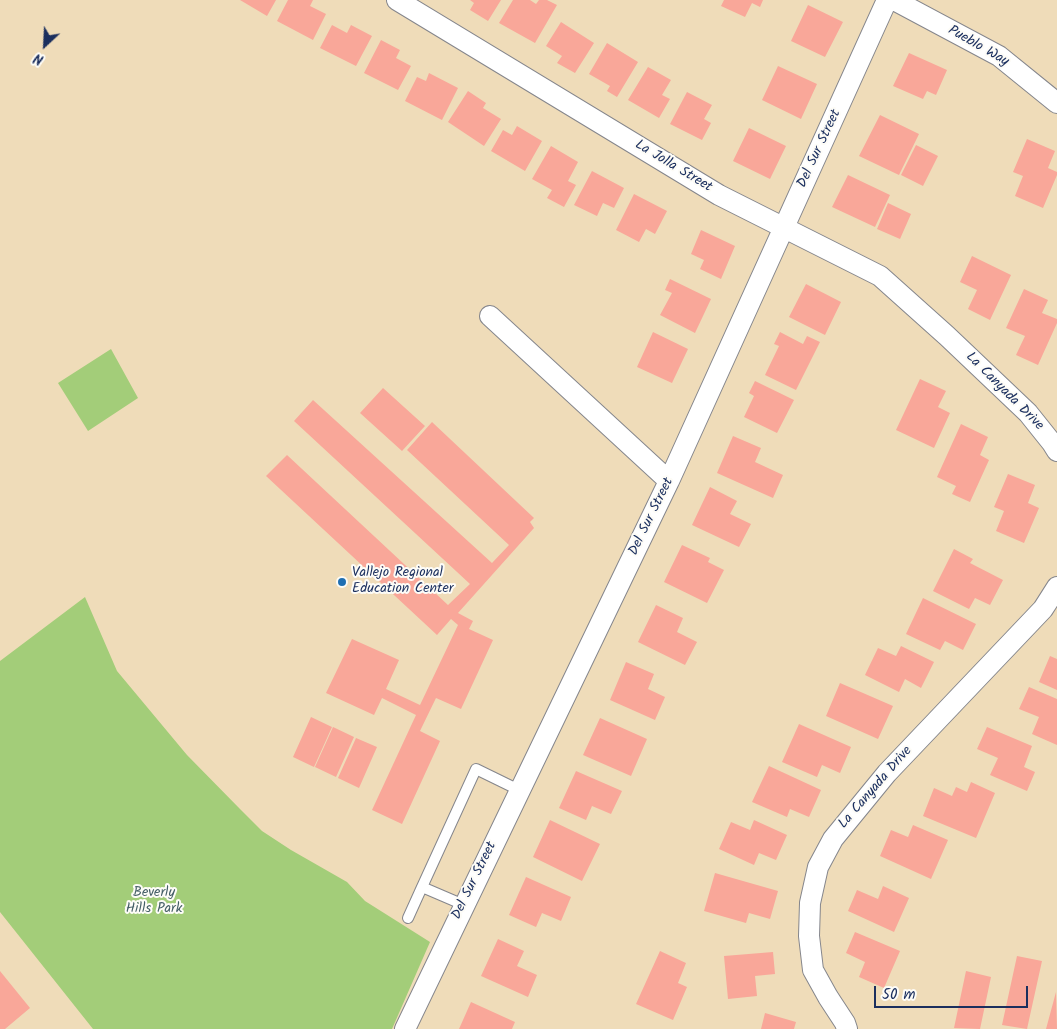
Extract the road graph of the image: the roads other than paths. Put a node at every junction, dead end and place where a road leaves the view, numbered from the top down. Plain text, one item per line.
1 (397, 0) edge
2 (888, 0) edge
3 (894, 0) edge
4 (1057, 102) edge
5 (784, 227) junction
6 (490, 316) dead end
7 (947, 336) joint
8 (1057, 451) edge
9 (669, 480) junction
10 (1057, 587) edge
11 (519, 790) junction
12 (422, 887) junction
13 (464, 905) junction
14 (408, 918) dead end
15 (405, 1029) edge
16 (847, 1029) edge

1 - 5 street, La Jolla Street
2 - 5 street, Del Sur Street
3 - 4 street, Pueblo Way
5 - 7 street, La Jolla Street
5 - 9 street, Del Sur Street
6 - 9 street
7 - 8 street, La Canyada Drive
9 - 11 street, Del Sur Street
10 - 16 street, La Canyada Drive
11 - 12 lane
11 - 13 street, Del Sur Street
12 - 13 lane
12 - 14 lane
13 - 15 street, Del Sur Street

